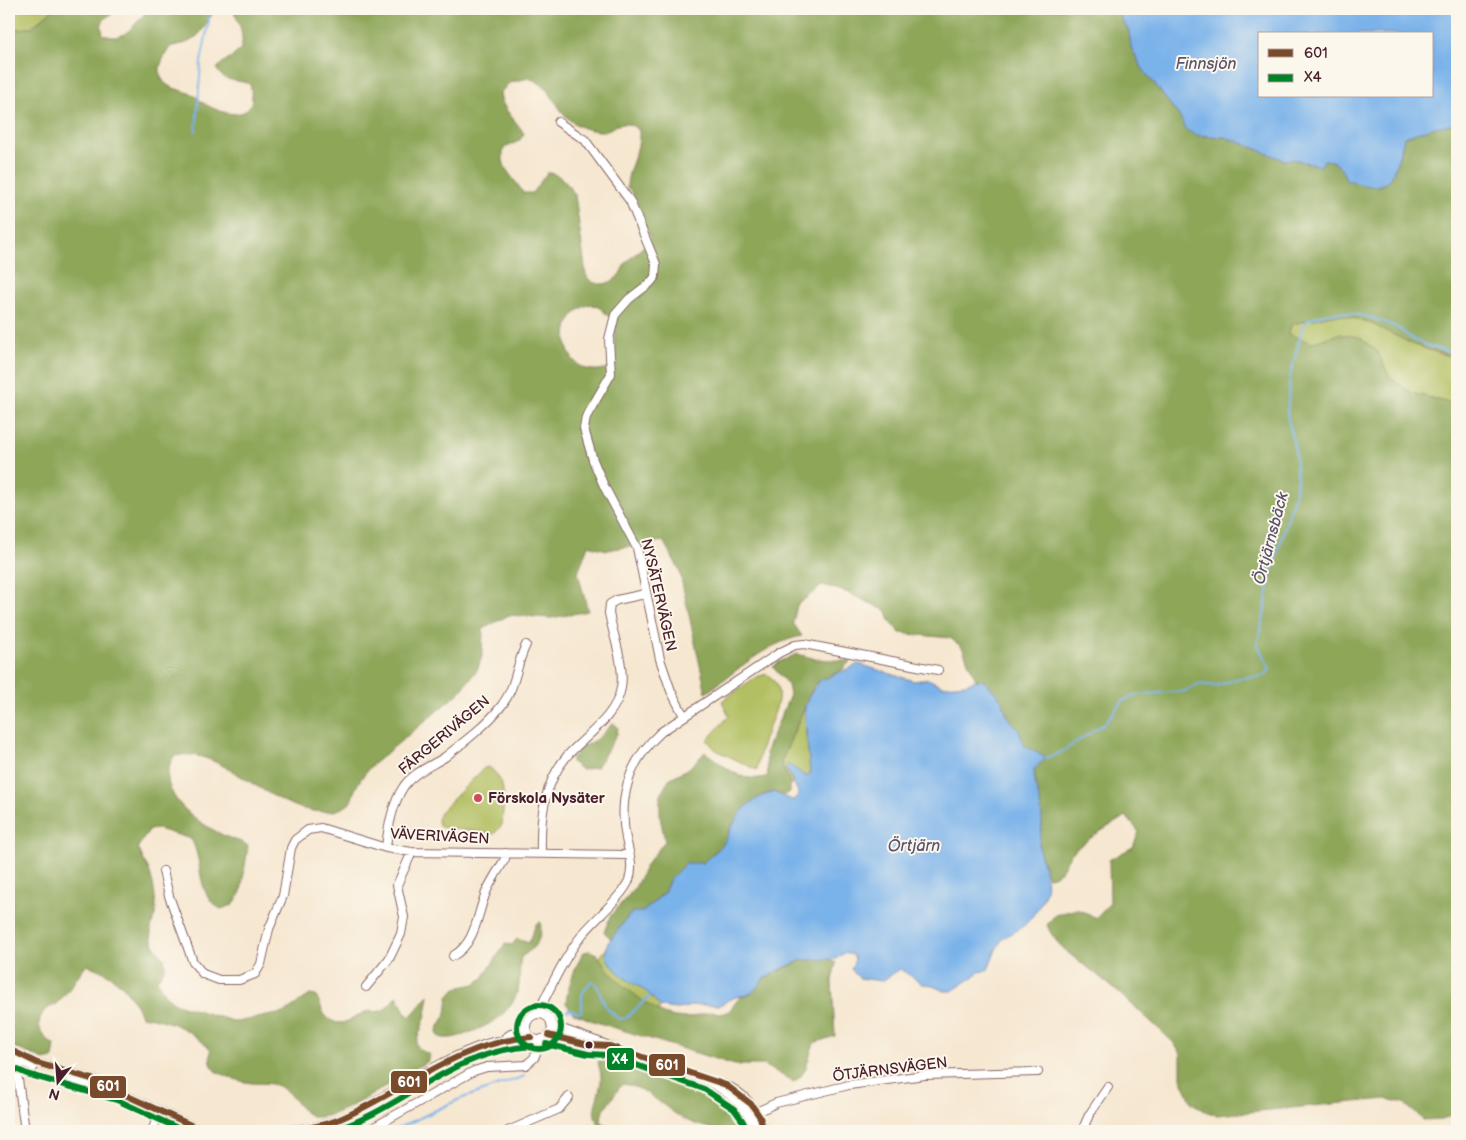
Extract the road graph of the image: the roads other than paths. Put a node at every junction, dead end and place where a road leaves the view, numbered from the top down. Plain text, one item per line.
1 (558, 122) dead end
2 (645, 594) junction
3 (526, 645) dead end
4 (938, 670) dead end
5 (684, 716) junction
6 (386, 848) junction
7 (412, 852) junction
8 (541, 852) junction
9 (505, 853) junction
10 (629, 855) junction
11 (163, 871) dead end
12 (453, 956) dead end
13 (366, 987) dead end
14 (546, 999) junction
15 (537, 1014) junction
16 (546, 1017) junction
17 (526, 1024) junction
18 (551, 1025) junction
19 (545, 1037) junction
20 (532, 1038) junction
21 (501, 1040) junction
22 (610, 1046) junction
23 (9, 1050) edge
24 (535, 1054) junction
25 (9, 1056) edge
26 (21, 1059) junction
27 (1038, 1072) dead end
28 (1108, 1086) dead end
29 (569, 1097) dead end
30 (160, 1111) junction
31 (753, 1113) junction
32 (25, 1131) edge
33 (152, 1131) edge
34 (204, 1131) edge
35 (288, 1131) edge
36 (367, 1131) edge
37 (508, 1131) edge
38 (757, 1131) edge
39 (764, 1131) edge
40 (1082, 1131) edge

1 - 2 street, NYSÄTERVÄGEN
2 - 5 street, NYSÄTERVÄGEN
2 - 8 street
3 - 6 street, FÄRGERIVÄGEN
4 - 5 street
5 - 10 street
6 - 7 street, VÄVERIVÄGEN
6 - 11 street, VÄVERIVÄGEN
7 - 9 street, VÄVERIVÄGEN
7 - 13 street
8 - 9 street, VÄVERIVÄGEN
8 - 10 street, VÄVERIVÄGEN
9 - 12 street
10 - 14 street
14 - 15 street
14 - 16 street
15 - 16 street
15 - 17 street
16 - 18 street
17 - 20 street
17 - 21 street
18 - 19 street
18 - 22 street
19 - 20 street
19 - 22 street
19 - 24 street
20 - 21 street
20 - 24 street
21 - 35 street
22 - 31 street
23 - 26 street
24 - 36 street
25 - 26 street
26 - 30 street
26 - 32 street
27 - 31 street, ÖTJÄRNSVÄGEN
28 - 40 street
29 - 37 street
30 - 33 street
30 - 34 street
31 - 38 street
31 - 39 street

